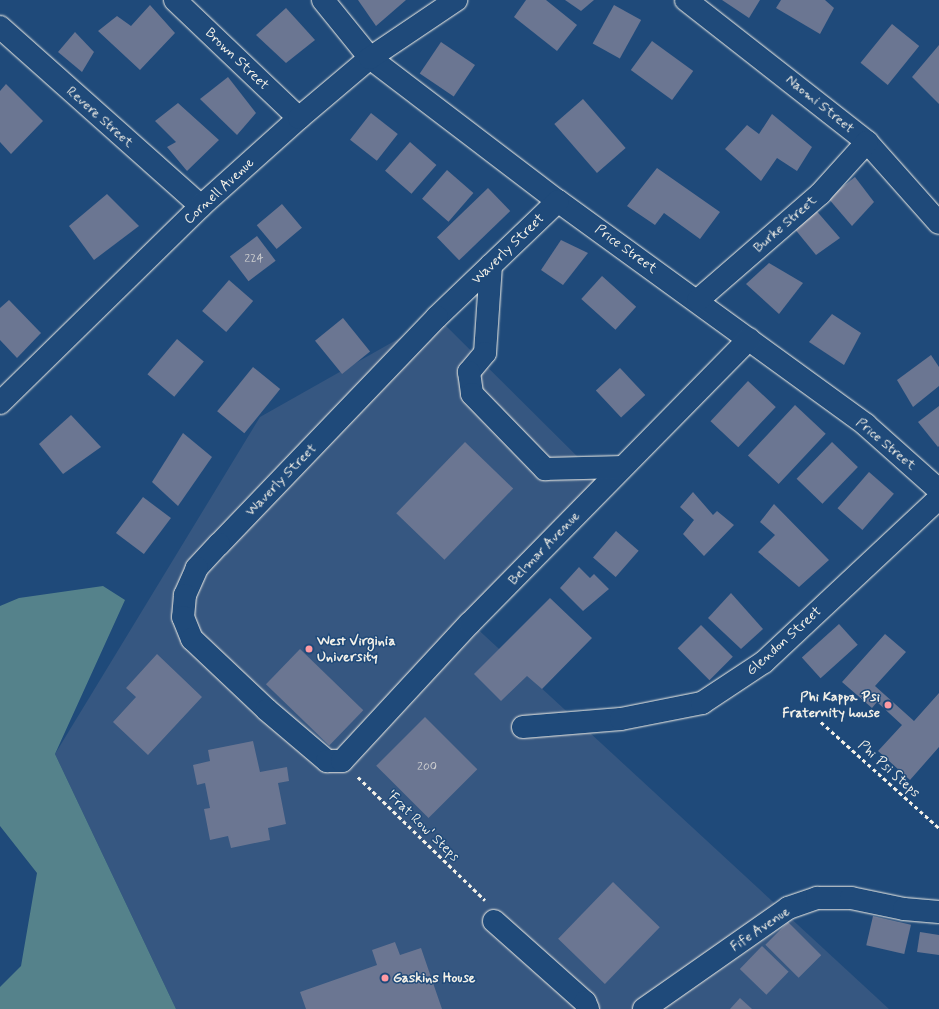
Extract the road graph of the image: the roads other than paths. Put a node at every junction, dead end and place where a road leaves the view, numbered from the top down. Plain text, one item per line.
1 (175, 0) edge
2 (323, 0) edge
3 (456, 0) edge
4 (686, 0) edge
5 (0, 27) edge
6 (370, 58) junction
7 (299, 118) junction
8 (867, 142) junction
9 (558, 201) junction
10 (201, 206) junction
11 (939, 223) edge
12 (491, 265) junction
13 (698, 300) junction
14 (749, 339) junction
15 (0, 403) edge
16 (622, 467) junction
17 (939, 490) edge
18 (939, 498) edge
19 (523, 727) dead end
20 (342, 761) joint
21 (939, 912) edge
22 (493, 914) road end
23 (588, 1009) edge
24 (644, 1009) edge

1 - 7 street, Brown Street
2 - 6 street, Price Street
3 - 6 street, Cornell Avenue
4 - 8 street, Naomi Street
5 - 10 street, Revere Street
6 - 7 street, Cornell Avenue
6 - 9 street, Price Street
7 - 10 street, Cornell Avenue
8 - 11 street, Naomi Street
8 - 13 street, Burke Street
9 - 12 street, Waverly Street
9 - 13 street, Price Street
10 - 15 street, Cornell Avenue
12 - 16 street
12 - 20 street, Waverly Street
13 - 14 street, Price Street
14 - 16 street, Belmar Avenue
14 - 17 street, Price Street
16 - 20 street, Belmar Avenue
18 - 19 street, Glendon Street
21 - 24 street, Fife Avenue
22 - 23 street

